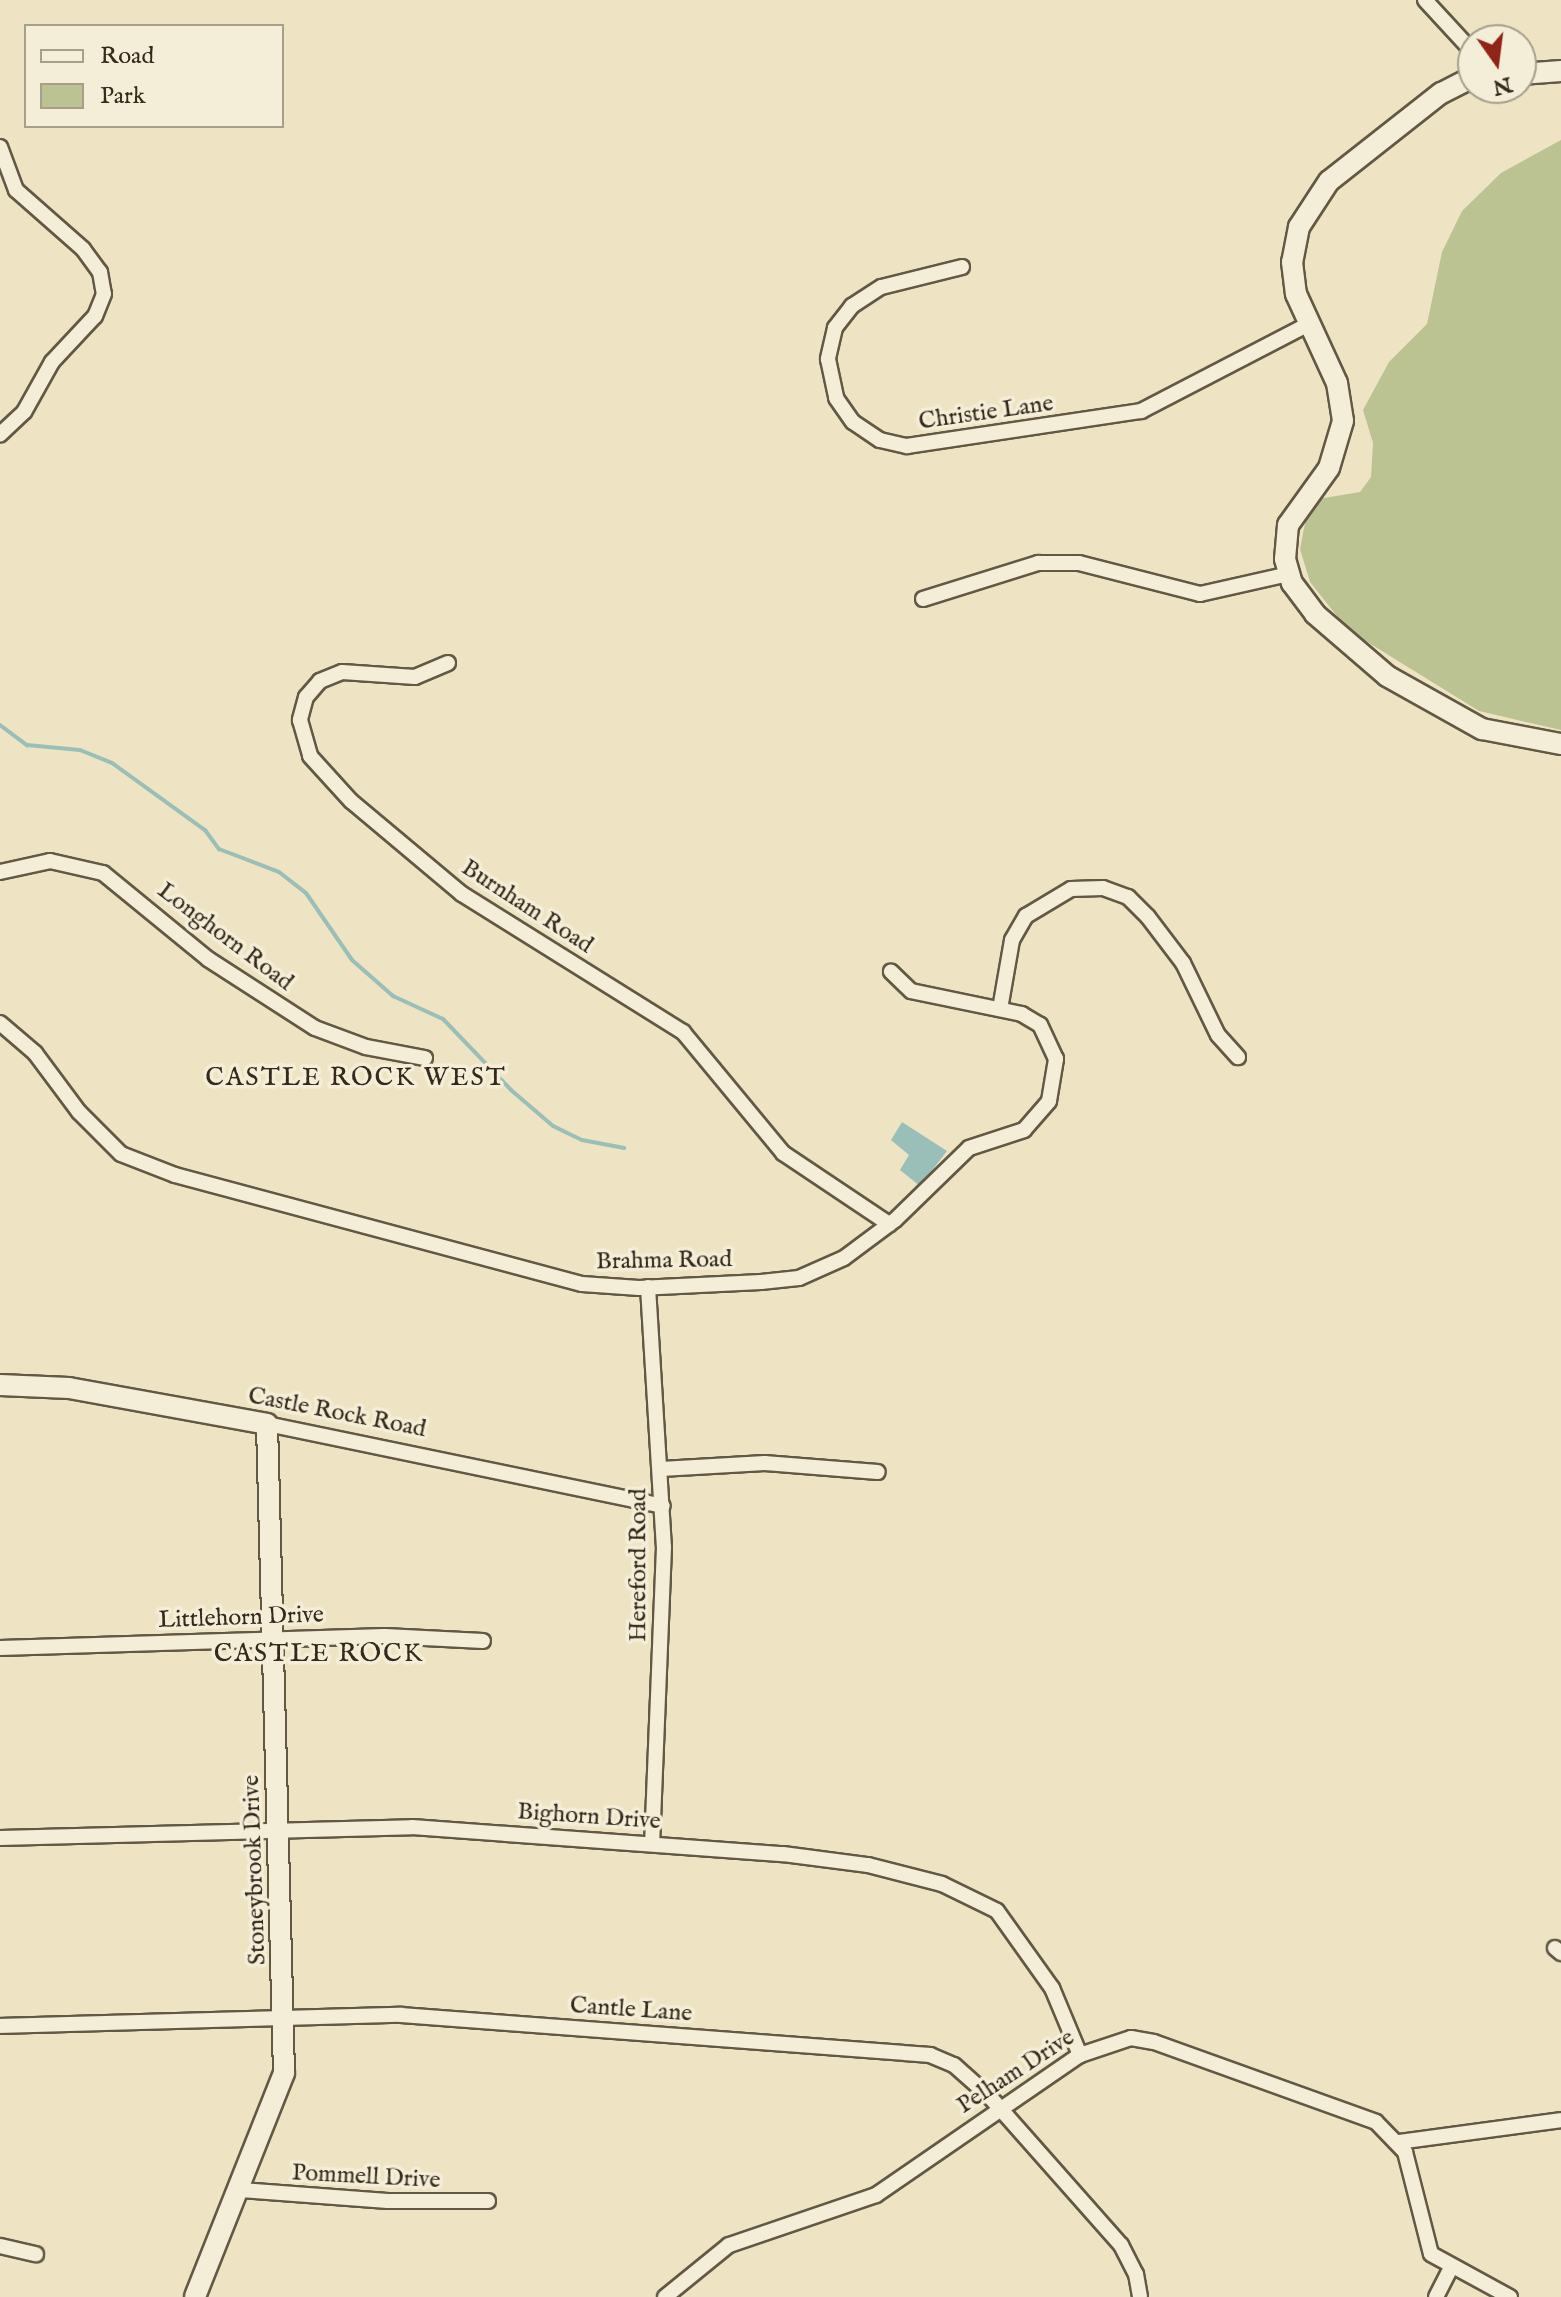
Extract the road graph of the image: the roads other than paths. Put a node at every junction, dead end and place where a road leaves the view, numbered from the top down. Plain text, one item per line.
1 (1425, 0) edge
2 (1457, 35) edge
3 (1561, 71) edge
4 (1537, 73) edge
5 (1457, 87) edge
6 (0, 147) edge
7 (962, 267) dead end
8 (1309, 324) junction
9 (0, 434) edge
10 (1289, 574) junction
11 (923, 599) dead end
12 (448, 663) dead end
13 (1561, 744) edge
14 (0, 872) edge
15 (891, 972) dead end
16 (1000, 1009) junction
17 (0, 1023) edge
18 (1238, 1057) dead end
19 (425, 1058) dead end
20 (889, 1224) junction
21 (648, 1287) junction
22 (0, 1385) edge
23 (267, 1424) junction
24 (661, 1469) junction
25 (878, 1472) dead end
26 (663, 1506) junction
27 (274, 1639) junction
28 (483, 1641) dead end
29 (0, 1648) edge
30 (280, 1829) junction
31 (0, 1838) edge
32 (652, 1844) junction
33 (285, 2016) junction
34 (0, 2026) edge
35 (1080, 2055) junction
36 (999, 2107) junction
37 (1561, 2120) edge
38 (1399, 2142) junction
39 (241, 2190) junction
40 (488, 2201) dead end
41 (0, 2246) edge
42 (36, 2254) dead end
43 (1451, 2268) junction
44 (195, 2297) edge
45 (665, 2297) edge
46 (1140, 2297) edge
47 (1436, 2297) edge
48 (1510, 2297) edge

1 - 2 street
3 - 4 street
5 - 8 street
6 - 9 street
7 - 8 street, Christie Lane
8 - 10 street
10 - 11 street
10 - 13 street
12 - 20 street, Burnham Road
14 - 19 street, Longhorn Road
15 - 16 street, Brahma Road
16 - 18 street
16 - 20 street, Brahma Road
17 - 21 street, Brahma Road
20 - 21 street, Brahma Road
21 - 24 street, Hereford Road
22 - 23 street, Castle Rock Road
23 - 26 street, Castle Rock Road
23 - 27 street, Stoneybrook Drive
24 - 25 street
24 - 26 street, Hereford Road
26 - 32 street, Hereford Road
27 - 28 street, Littlehorn Drive
27 - 29 street, Littlehorn Drive
27 - 30 street, Stoneybrook Drive
30 - 31 street, Bighorn Drive
30 - 32 street, Bighorn Drive
30 - 33 street, Stoneybrook Drive
32 - 35 street, Bighorn Drive
33 - 34 street, Cantle Lane
33 - 36 street, Cantle Lane
33 - 39 street, Stoneybrook Drive
35 - 36 street, Pelham Drive
35 - 38 street, Pelham Drive
36 - 45 street, Pelham Drive
36 - 46 street, Cantle Lane
37 - 38 street
38 - 43 street
39 - 40 street, Pommell Drive
39 - 44 street, Stoneybrook Drive
41 - 42 street
43 - 47 street
43 - 48 street

